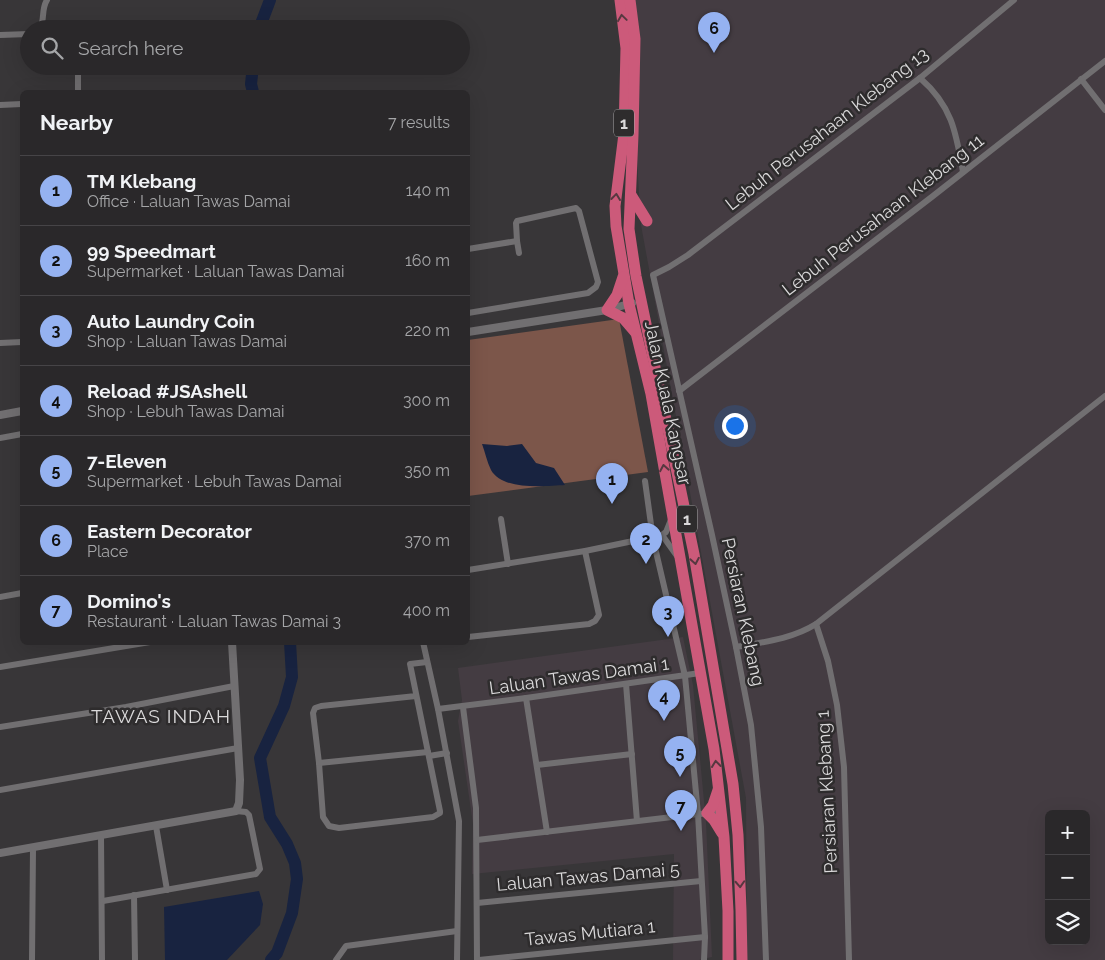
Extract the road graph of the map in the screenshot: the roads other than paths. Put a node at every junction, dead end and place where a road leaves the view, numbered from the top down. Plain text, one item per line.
1 (47, 0) edge
2 (620, 0) edge
3 (630, 0) edge
4 (1014, 0) edge
5 (43, 20) edge
6 (20, 34) edge
7 (0, 35) edge
8 (1105, 61) edge
9 (78, 75) edge
10 (920, 78) junction
11 (1081, 79) junction
12 (78, 90) edge
13 (20, 104) edge
14 (0, 105) edge
15 (1105, 110) edge
16 (963, 172) junction
17 (631, 195) junction
18 (647, 220) dead end
19 (517, 240) junction
20 (470, 250) edge
21 (519, 253) dead end
22 (635, 269) junction
23 (624, 275) junction
24 (653, 275) joint
25 (631, 304) junction
26 (607, 310) junction
27 (470, 313) edge
28 (470, 332) edge
29 (637, 335) junction
30 (20, 342) edge
31 (0, 344) edge
32 (657, 376) junction
33 (679, 392) junction
34 (1105, 396) edge
35 (20, 411) edge
36 (0, 415) edge
37 (20, 434) edge
38 (0, 438) edge
39 (645, 481) dead end
40 (672, 516) junction
41 (501, 519) dead end
42 (662, 535) junction
43 (653, 537) junction
44 (585, 551) junction
45 (680, 561) junction
46 (508, 564) junction
47 (470, 570) edge
48 (20, 593) edge
49 (0, 595) edge
50 (816, 624) junction
51 (470, 637) edge
52 (132, 645) edge
53 (232, 645) edge
54 (424, 645) edge
55 (736, 647) junction
56 (427, 662) junction
57 (0, 667) edge
58 (700, 674) junction
59 (685, 676) junction
60 (626, 684) junction
61 (234, 686) junction
62 (416, 696) junction
63 (526, 698) junction
64 (462, 707) junction
65 (438, 708) junction
66 (0, 727) edge
67 (238, 748) junction
68 (446, 753) junction
69 (428, 754) junction
70 (632, 754) junction
71 (319, 763) junction
72 (536, 765) junction
73 (732, 784) junction
74 (719, 786) junction
75 (0, 790) edge
76 (236, 811) junction
77 (722, 813) junction
78 (702, 814) junction
79 (637, 821) junction
80 (156, 826) junction
81 (547, 832) junction
82 (738, 835) junction
83 (101, 836) junction
84 (724, 837) junction
85 (477, 840) junction
86 (32, 848) junction
87 (0, 853) edge
88 (701, 881) junction
89 (167, 890) junction
90 (134, 895) junction
91 (102, 901) junction
92 (477, 903) junction
93 (457, 932) junction
94 (705, 937) junction
95 (32, 960) edge
96 (102, 960) edge
97 (135, 960) edge
98 (336, 960) edge
99 (457, 960) edge
100 (478, 960) edge
101 (704, 960) edge
102 (728, 960) edge
103 (742, 960) edge
104 (766, 960) edge
105 (849, 960) edge

1 - 5 street
23 -> 2 highway, Jalan Kuala Kangsar / 1
3 - 17 highway, Jalan Kuala Kangsar / 1
4 - 10 street, Lebuh Perusahaan Klebang 13
6 - 7 street
8 - 11 street, Lebuh Perusahaan Klebang 11
9 - 12 street
10 - 16 street
10 - 24 street, Lebuh Perusahaan Klebang 13
11 - 15 street
11 - 16 street, Lebuh Perusahaan Klebang 11
13 - 14 street
16 - 33 street, Lebuh Perusahaan Klebang 11
17 - 18 highway
17 - 22 highway, Jalan Kuala Kangsar / 1
19 - 20 street
19 - 21 street
19 - 27 street
22 - 25 highway
22 - 32 highway, Jalan Kuala Kangsar / 1
23 - 25 highway, Jalan Kuala Kangsar / 1
23 - 26 highway
24 - 33 street, Persiaran Klebang
25 - 26 street
25 - 29 highway, Jalan Kuala Kangsar / 1
25 - 32 highway
26 - 28 street
26 - 29 highway
40 -> 29 highway, Jalan Kuala Kangsar / 1
30 - 31 street
32 -> 73 highway, Jalan Kuala Kangsar / 1
33 - 55 street, Persiaran Klebang
34 - 50 street
35 - 36 street
37 - 38 street
39 - 43 street
40 - 42 street
40 - 45 highway, Jalan Kuala Kangsar / 1
41 - 46 street
42 - 43 street
42 - 45 street
43 - 44 street
43 - 59 street
44 - 46 street
44 - 51 street
45 - 58 highway, Jalan Kuala Kangsar / 1
46 - 47 street
48 - 49 street
50 - 55 street
50 - 105 street, Persiaran Klebang 1
52 - 57 street
53 - 61 street
54 - 56 street
55 - 104 street, Persiaran Klebang
56 - 62 street
56 - 65 street
58 - 59 street, Laluan Tawas Damai 1
74 -> 58 highway, Jalan Kuala Kangsar / 1
59 - 60 street, Laluan Tawas Damai 1
59 - 78 street
60 - 63 street, Laluan Tawas Damai 1
60 - 70 street
61 - 66 street
61 - 67 street
62 - 69 street
62 - 71 street
63 - 64 street, Laluan Tawas Damai 1
63 - 72 street
64 - 65 street, Laluan Tawas Damai 1
64 - 85 street
65 - 68 street
67 - 75 street
67 - 76 street
68 - 69 street
68 - 93 street
69 - 71 street
69 - 71 street
70 - 72 street
70 - 79 street
72 - 81 street
73 - 77 highway
73 - 82 highway, Jalan Kuala Kangsar / 1
74 - 77 highway, Jalan Kuala Kangsar / 1
74 - 78 highway
76 - 80 street
76 - 89 street
77 - 78 street
77 - 82 highway
77 - 84 highway, Jalan Kuala Kangsar / 1
78 - 79 street
78 - 84 highway
78 - 88 street
79 - 81 street
80 - 83 street
80 - 89 street
81 - 85 street
82 -> 103 highway, Jalan Kuala Kangsar / 1
83 - 86 street
83 - 91 street
84 - 102 highway, Jalan Kuala Kangsar / 1
85 - 92 street
86 - 87 street
86 - 95 street
88 - 92 street, Laluan Tawas Damai 5
88 - 94 street
89 - 90 street
90 - 91 street
90 - 97 street
91 - 96 street
92 - 100 street
93 - 98 street
93 - 99 street
94 - 100 street, Tawas Mutiara 1
94 - 101 street

